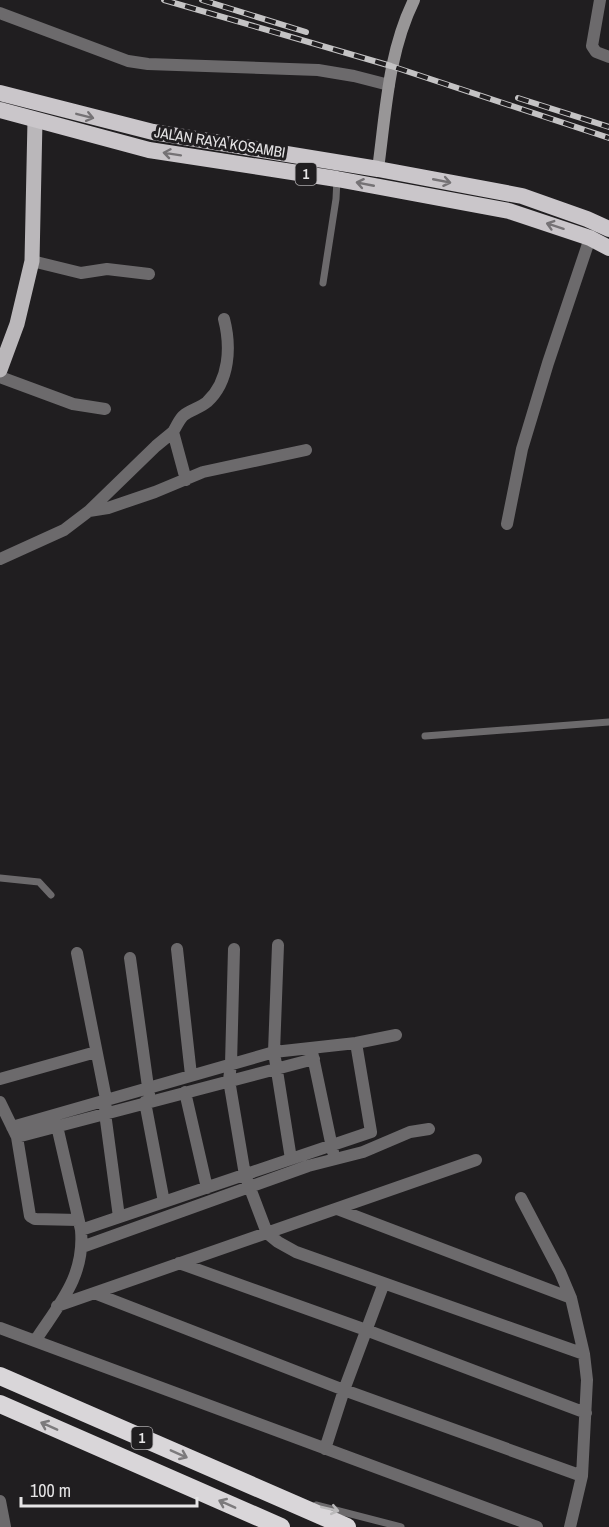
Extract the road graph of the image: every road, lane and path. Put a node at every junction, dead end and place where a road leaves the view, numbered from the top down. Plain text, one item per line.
1 (414, 0) edge
2 (599, 0) edge
3 (609, 5) edge
4 (0, 13) edge
5 (609, 57) edge
6 (389, 85) junction
7 (0, 93) edge
8 (0, 110) edge
9 (35, 120) junction
10 (378, 169) junction
11 (337, 179) junction
12 (609, 229) edge
13 (590, 238) junction
14 (609, 248) edge
15 (32, 261) junction
16 (149, 274) dead end
17 (323, 283) dead end
18 (224, 319) dead end
19 (0, 370) edge
20 (0, 377) edge
21 (105, 409) dead end
22 (173, 432) junction
23 (306, 450) dead end
24 (186, 480) junction
25 (89, 511) junction
26 (507, 524) dead end
27 (0, 559) edge
28 (609, 722) edge
29 (425, 736) dead end
30 (0, 878) edge
31 (51, 896) dead end
32 (278, 945) dead end
33 (234, 949) dead end
34 (177, 950) dead end
35 (77, 953) dead end
36 (130, 958) dead end
37 (396, 1035) dead end
38 (356, 1043) junction
39 (96, 1052) junction
40 (274, 1052) junction
41 (313, 1053) junction
42 (231, 1064) junction
43 (276, 1068) junction
44 (191, 1075) junction
45 (0, 1079) edge
46 (229, 1080) junction
47 (147, 1088) junction
48 (185, 1092) junction
49 (106, 1099) junction
50 (0, 1102) edge
51 (148, 1102) junction
52 (105, 1113) junction
53 (57, 1126) junction
54 (429, 1129) dead end
55 (14, 1132) junction
56 (331, 1146) junction
57 (334, 1159) junction
58 (291, 1160) junction
59 (476, 1160) dead end
60 (245, 1175) junction
61 (207, 1188) junction
62 (249, 1188) junction
63 (521, 1198) dead end
64 (164, 1202) junction
65 (337, 1209) junction
66 (141, 1210) junction
67 (119, 1217) junction
68 (79, 1225) junction
69 (146, 1225) junction
70 (267, 1233) junction
71 (82, 1247) junction
72 (179, 1263) junction
73 (384, 1283) junction
74 (94, 1293) junction
75 (571, 1298) junction
76 (57, 1306) junction
77 (0, 1328) edge
78 (366, 1330) junction
79 (35, 1341) junction
80 (584, 1354) junction
81 (0, 1376) edge
82 (344, 1390) junction
83 (0, 1404) edge
84 (586, 1413) junction
85 (325, 1449) junction
86 (582, 1476) junction
87 (273, 1495) junction
88 (0, 1501) edge
89 (4, 1527) edge
90 (281, 1527) edge
91 (346, 1527) edge
92 (401, 1527) edge
93 (537, 1527) edge
94 (570, 1527) edge

1 - 6 main road
2 - 3 street
2 - 5 street
4 - 6 street
6 - 10 main road
7 -> 10 highway, JALAN RAYA KOSAMBI / 1
8 - 9 highway, JALAN RAYA KOSAMBI / 1
11 -> 9 highway, JALAN RAYA KOSAMBI / 1
9 - 15 main road
10 -> 12 highway, JALAN RAYA KOSAMBI / 1
13 -> 11 highway, JALAN RAYA KOSAMBI / 1
11 - 17 lane
13 - 14 highway, JALAN RAYA KOSAMBI / 1
13 - 26 street
15 - 16 street
15 - 19 main road
18 - 22 street
20 - 21 street
22 - 24 street
22 - 25 street
23 - 24 street
24 - 25 street
25 - 27 street
28 - 29 lane
30 - 31 lane
32 - 40 street
33 - 42 street
34 - 44 street
35 - 39 street
36 - 47 street
37 - 38 street
38 - 41 street
38 - 56 street
39 - 45 street
39 - 49 street
40 - 41 street
40 - 42 street
40 - 43 street
41 - 43 street
41 - 56 street
42 - 44 street
42 - 46 street
43 - 46 street
43 - 58 street
44 - 47 street
46 - 48 street
46 - 60 street
47 - 49 street
47 - 51 street
48 - 51 street
48 - 61 street
49 - 52 street
49 - 55 street
50 - 55 street
51 - 52 street
51 - 64 street
52 - 53 street
52 - 67 street
53 - 55 street
53 - 68 street
54 - 57 street
55 - 68 street
56 - 57 street
56 - 58 street
57 - 62 street
58 - 60 street
59 - 65 street
60 - 61 street
60 - 62 street
61 - 64 street
62 - 69 street
62 - 70 street
63 - 75 street
64 - 66 street
65 - 70 street
65 - 75 street
66 - 67 street
66 - 69 street
67 - 68 street
68 - 71 street
69 - 71 street
70 - 72 street
70 - 73 street
71 - 76 street
72 - 74 street
72 - 78 street
73 - 78 street
73 - 80 street
74 - 76 street
74 - 82 street
75 - 80 street
76 - 79 street
77 - 79 street
78 - 82 street
78 - 84 street
79 - 85 street
80 - 84 street
81 -> 87 highway, 1
82 - 85 street
82 - 86 street
90 -> 83 highway, 1
84 - 86 street
85 - 93 street
86 - 94 street
87 - 91 highway, 1
87 -> 92 lane
88 - 89 street

